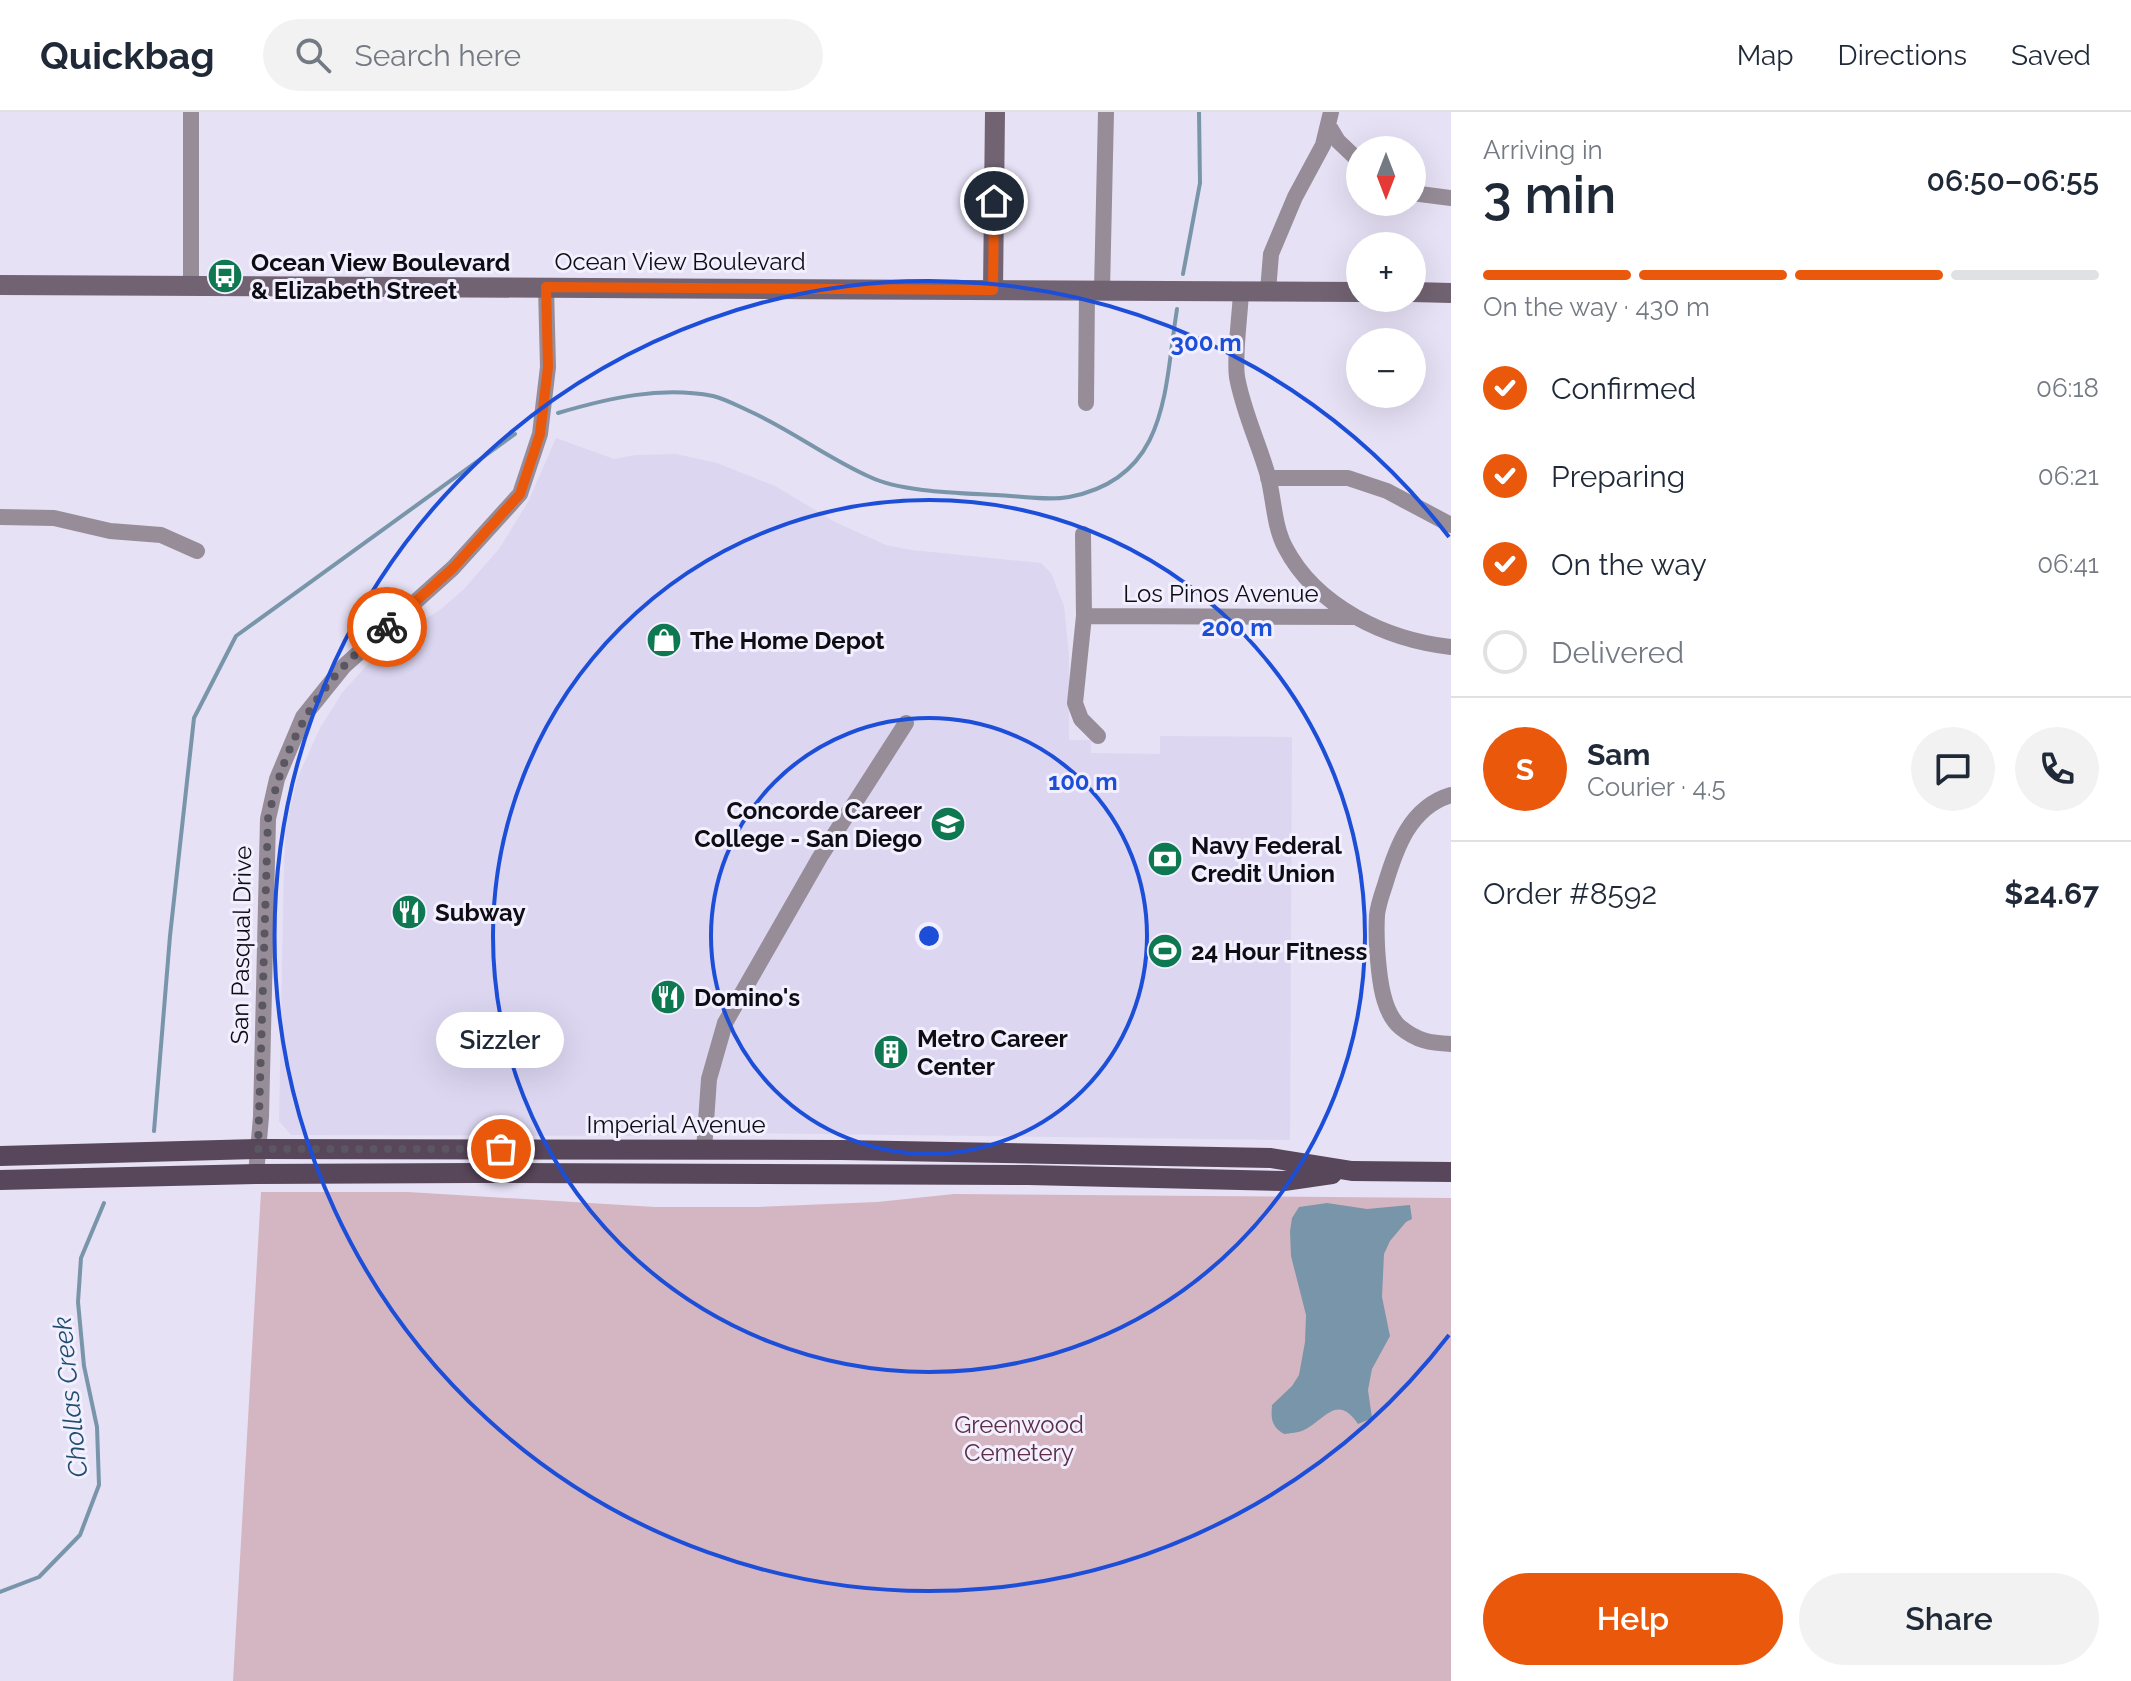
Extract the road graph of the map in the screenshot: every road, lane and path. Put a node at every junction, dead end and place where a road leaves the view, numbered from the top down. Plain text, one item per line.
1 (191, 112) edge
2 (995, 112) edge
3 (1106, 112) edge
4 (1330, 119) edge
5 (1346, 149) edge
6 (1426, 195) edge
7 (1451, 198) edge
8 (0, 285) edge
9 (191, 286) junction
10 (546, 287) junction
11 (1094, 289) junction
12 (993, 290) junction
13 (1268, 291) junction
14 (1241, 292) junction
15 (1346, 292) edge
16 (1426, 292) edge
17 (1451, 293) edge
18 (1086, 403) dead end
19 (1268, 478) junction
20 (0, 517) edge
21 (1451, 525) edge
22 (1083, 534) dead end
23 (197, 551) dead end
24 (1084, 616) junction
25 (1357, 617) junction
26 (1451, 647) edge
27 (906, 723) dead end
28 (1098, 736) dead end
29 (1451, 795) edge
30 (1451, 1044) edge
31 (258, 1149) junction
32 (704, 1150) junction
33 (0, 1156) edge
34 (1271, 1158) junction
35 (1352, 1171) junction
36 (1451, 1172) edge
37 (256, 1174) junction
38 (1162, 1178) junction
39 (0, 1180) edge

1 - 9 street
2 - 12 main road
3 - 11 street
4 - 5 street
4 - 13 street
6 - 7 street
8 - 9 main road, Ocean View Boulevard
9 - 10 main road, Ocean View Boulevard
10 - 12 main road, Ocean View Boulevard
10 - 31 street, San Pasqual Drive
11 - 12 main road, Ocean View Boulevard
11 - 14 main road, Ocean View Boulevard
11 - 18 street
13 - 14 main road, Ocean View Boulevard
13 - 15 main road, Ocean View Boulevard
14 - 19 street
16 - 17 main road
19 - 21 street
19 - 25 street
20 - 23 street
22 - 24 street
24 - 25 street, Los Pinos Avenue
24 - 28 street
25 - 26 street
27 - 32 street
29 - 30 street
31 - 32 main road, Imperial Avenue
31 - 33 main road, Imperial Avenue
31 - 37 street, San Pasqual Drive
32 - 34 main road, Imperial Avenue
34 - 35 main road, Imperial Avenue
34 - 38 main road
35 - 36 main road, Imperial Avenue
35 - 38 main road, Imperial Avenue
37 - 38 main road, Imperial Avenue
37 - 39 main road, Imperial Avenue

